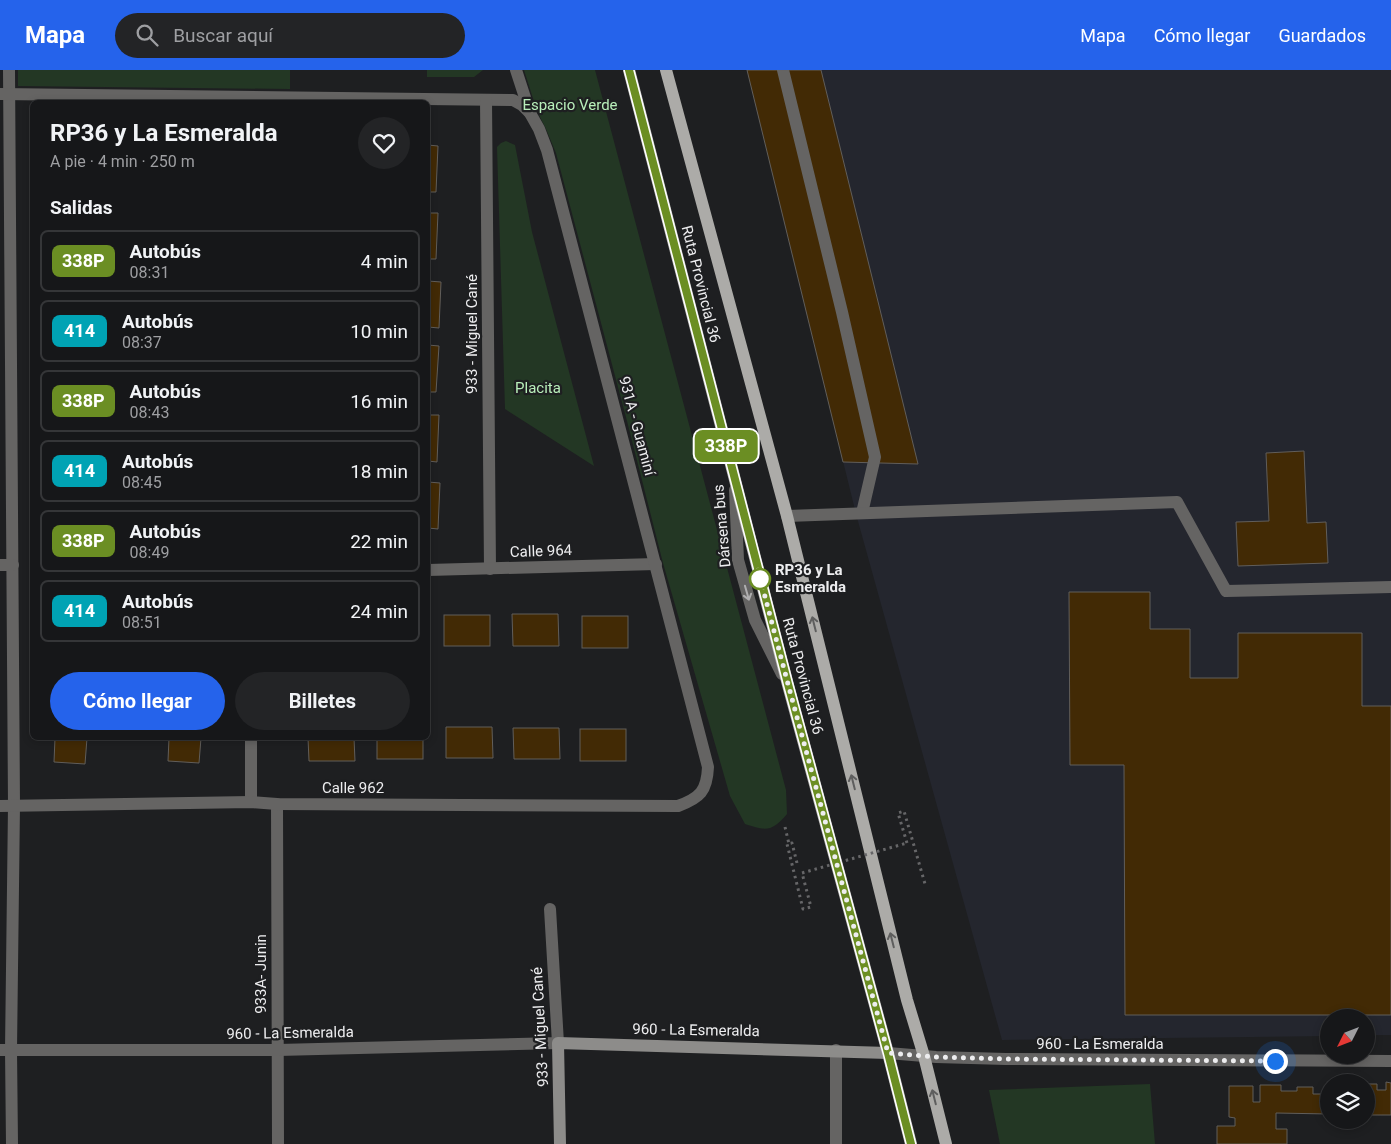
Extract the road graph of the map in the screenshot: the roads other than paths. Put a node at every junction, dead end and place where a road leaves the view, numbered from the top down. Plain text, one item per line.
1 (9, 70) edge
2 (516, 70) edge
3 (630, 70) edge
4 (666, 70) edge
5 (783, 70) edge
6 (5, 94) edge
7 (252, 100) edge
8 (486, 100) junction
9 (530, 114) junction
10 (6, 338) edge
11 (862, 513) junction
12 (787, 516) junction
13 (656, 564) junction
14 (6, 565) edge
15 (490, 569) junction
16 (430, 570) edge
17 (1391, 587) edge
18 (251, 740) edge
19 (701, 793) joint
20 (251, 802) junction
21 (277, 804) junction
22 (14, 805) junction
23 (0, 806) edge
24 (550, 909) dead end
25 (558, 1043) junction
26 (5, 1050) edge
27 (278, 1050) junction
28 (836, 1050) junction
29 (888, 1053) junction
30 (924, 1056) junction
31 (1391, 1061) edge
32 (12, 1144) edge
33 (278, 1144) edge
34 (560, 1144) edge
35 (836, 1144) edge
36 (911, 1144) edge
37 (946, 1144) edge

1 - 6 street
2 - 9 street, 931A - Guaminí
3 -> 29 main road, Ruta Provincial 36
4 - 12 main road, Ruta Provincial 36
5 - 11 street
6 - 7 street
6 - 10 street
7 - 8 street
8 - 9 street
8 - 15 street, 933 - Miguel Cané
9 - 13 street, 931A - Guaminí
10 - 14 street
11 - 12 street
11 - 17 street
30 -> 12 main road, Ruta Provincial 36
13 - 15 street, Calle 964
13 - 19 street, 931A - Guaminí
14 - 22 street
15 - 16 street, Calle 964
18 - 20 street
19 - 21 street, Calle 962
20 - 21 street, Calle 962
20 - 22 street, Calle 962
21 - 27 street, 933A- Junin
22 - 23 street, Calle 962
22 - 26 street
24 - 25 street, 933 - Miguel Cané
25 - 27 street, 960 - La Esmeralda
25 - 28 street, 960 - La Esmeralda
25 - 34 street, 933 - Miguel Cané
26 - 27 street, 960 - La Esmeralda
26 - 32 street
27 - 33 street, 933A- Junin
28 - 29 street, 960 - La Esmeralda
28 - 35 street
29 - 30 street, 960 - La Esmeralda
29 - 36 main road, Ruta Provincial 36
30 - 31 street, 960 - La Esmeralda
37 -> 30 main road, Ruta Provincial 36

